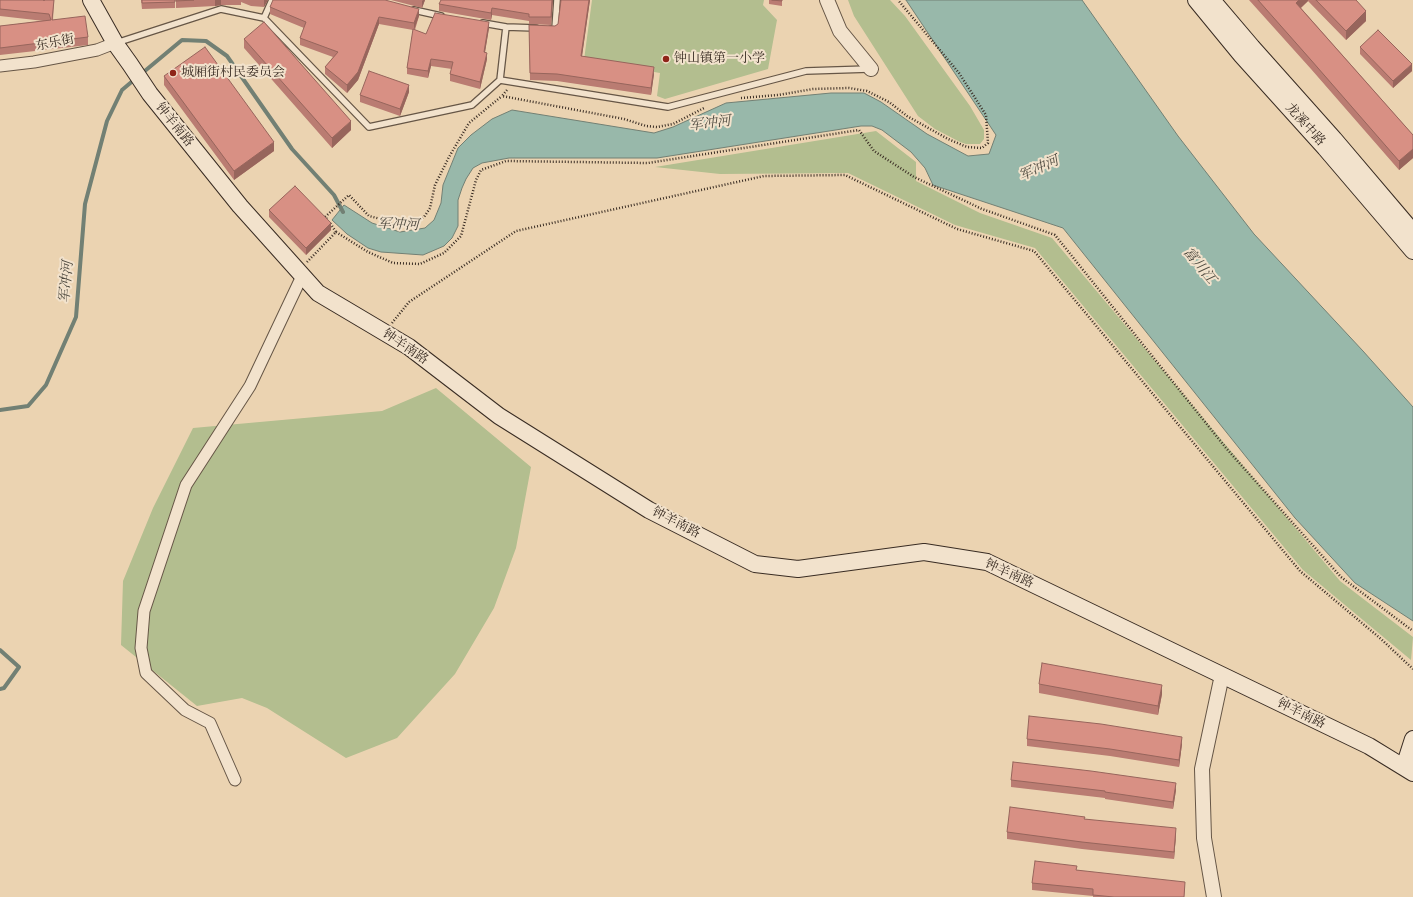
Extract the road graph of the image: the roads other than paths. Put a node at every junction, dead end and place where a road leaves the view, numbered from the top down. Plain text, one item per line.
1 (91, 0) edge
2 (272, 0) edge
3 (558, 0) edge
4 (827, 0) edge
5 (1196, 0) edge
6 (1212, 0) edge
7 (409, 9) edge
8 (445, 16) edge
9 (264, 18) junction
10 (476, 22) edge
11 (506, 27) junction
12 (541, 28) edge
13 (548, 29) edge
14 (115, 43) junction
15 (0, 66) edge
16 (871, 69) joint
17 (500, 80) junction
18 (1413, 232) edge
19 (1413, 251) edge
20 (301, 274) junction
21 (1222, 675) junction
22 (1413, 738) edge
23 (1408, 770) edge
24 (235, 780) dead end
25 (1214, 897) edge

1 - 14 main road, 钟羊南路
2 - 9 lane
3 - 13 lane
4 - 16 street
5 - 19 main road, 龙溪中路
6 - 18 main road, 龙溪中路
7 - 8 lane
9 - 14 lane
9 - 17 lane
10 - 11 lane
11 - 12 lane
11 - 17 lane
14 - 15 street, 东乐街
14 - 20 main road, 钟羊南路
16 - 17 lane
20 - 21 main road, 钟羊南路
20 - 24 street
21 - 23 main road, 钟羊南路
21 - 25 street
22 - 23 main road

